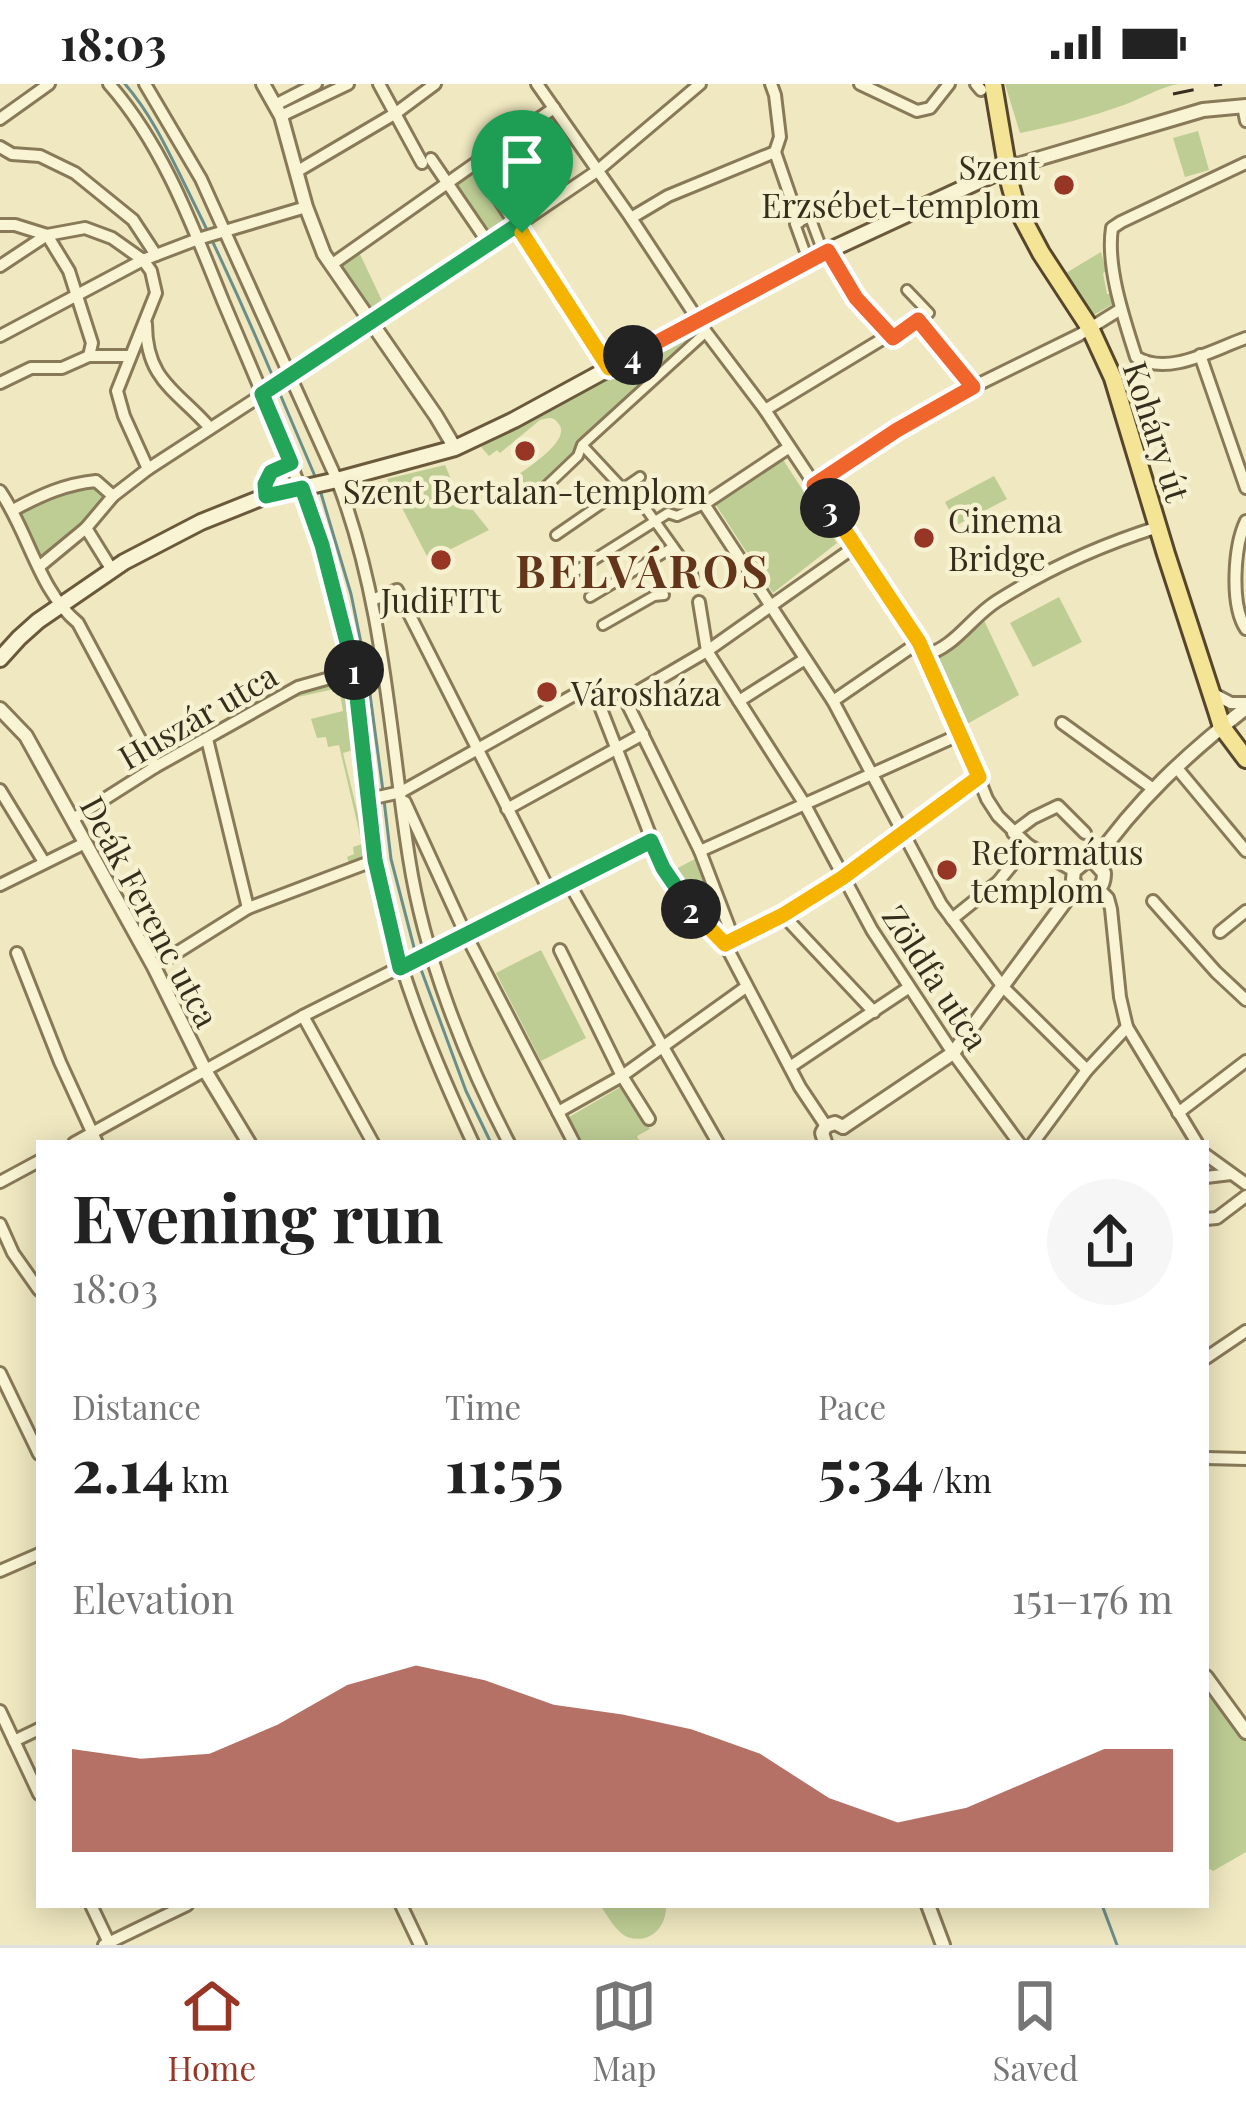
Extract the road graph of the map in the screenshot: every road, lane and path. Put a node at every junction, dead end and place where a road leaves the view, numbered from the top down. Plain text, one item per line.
1 (49, 84) edge
2 (110, 84) edge
3 (145, 84) edge
4 (281, 84) edge
5 (316, 84) edge
6 (348, 84) edge
7 (435, 84) edge
8 (537, 84) edge
9 (700, 84) edge
10 (771, 84) edge
11 (860, 84) edge
12 (949, 84) edge
13 (382, 85) edge
14 (983, 86) edge
15 (272, 99) edge
16 (554, 109) junction
17 (1245, 111) edge
18 (396, 113) junction
19 (0, 119) edge
20 (0, 147) edge
21 (775, 152) junction
22 (1246, 163) edge
23 (476, 164) junction
24 (1007, 168) junction
25 (597, 171) junction
26 (296, 172) junction
27 (448, 184) junction
28 (306, 207) junction
29 (631, 218) junction
30 (133, 220) junction
31 (799, 222) junction
32 (0, 225) edge
33 (517, 225) junction
34 (220, 233) junction
35 (47, 235) junction
36 (199, 239) junction
37 (116, 241) junction
38 (489, 244) junction
39 (826, 252) junction
40 (149, 258) junction
41 (808, 260) junction
42 (331, 265) junction
43 (0, 266) edge
44 (907, 290) dead end
45 (75, 296) junction
46 (1121, 310) junction
47 (918, 320) junction
48 (146, 321) junction
49 (371, 324) junction
50 (703, 326) junction
51 (1090, 328) junction
52 (889, 335) junction
53 (0, 336) edge
54 (1246, 338) edge
55 (1200, 355) junction
56 (89, 356) junction
57 (129, 356) junction
58 (609, 368) junction
59 (289, 376) junction
60 (0, 383) edge
61 (973, 387) junction
62 (262, 394) junction
63 (764, 410) junction
64 (210, 428) junction
65 (582, 445) junction
66 (454, 448) junction
67 (788, 448) junction
68 (291, 463) junction
69 (148, 469) junction
70 (640, 477) dead end
71 (337, 480) junction
72 (814, 485) junction
73 (626, 487) junction
74 (302, 488) junction
75 (1246, 488) edge
76 (0, 491) edge
77 (113, 496) junction
78 (266, 496) junction
79 (535, 497) dead end
80 (704, 504) junction
81 (13, 510) junction
82 (655, 520) junction
83 (1246, 521) edge
84 (1157, 527) junction
85 (86, 528) junction
86 (556, 535) dead end
87 (856, 546) junction
88 (674, 547) junction
89 (40, 566) junction
90 (112, 570) junction
91 (576, 571) dead end
92 (693, 580) dead end
93 (664, 595) dead end
94 (590, 597) dead end
95 (372, 600) junction
96 (699, 602) dead end
97 (772, 606) junction
98 (59, 608) junction
99 (603, 625) dead end
100 (1244, 626) edge
101 (919, 642) junction
102 (707, 651) junction
103 (923, 656) junction
104 (0, 659) edge
105 (805, 659) junction
106 (355, 671) junction
107 (1210, 692) junction
108 (739, 700) junction
109 (832, 701) junction
110 (1246, 705) edge
111 (0, 710) edge
112 (1062, 723) dead end
113 (1222, 727) junction
114 (644, 734) junction
115 (961, 734) junction
116 (207, 739) junction
117 (477, 749) junction
118 (615, 750) junction
119 (1246, 759) edge
120 (155, 767) junction
121 (1176, 767) junction
122 (873, 774) junction
123 (979, 777) junction
124 (1152, 788) junction
125 (0, 790) edge
126 (401, 792) junction
127 (369, 800) junction
128 (804, 803) junction
129 (507, 809) junction
130 (73, 819) junction
131 (901, 832) junction
132 (1013, 833) junction
133 (1085, 833) dead end
134 (651, 841) junction
135 (85, 843) junction
136 (1028, 844) junction
137 (700, 851) junction
138 (1246, 851) edge
139 (375, 860) junction
140 (44, 862) junction
141 (1094, 862) junction
142 (1074, 871) junction
143 (842, 878) junction
144 (569, 883) junction
145 (0, 885) edge
146 (1076, 887) junction
147 (1100, 889) junction
148 (550, 892) junction
149 (1154, 901) dead end
150 (248, 908) junction
151 (1246, 910) edge
152 (783, 915) junction
153 (952, 920) junction
154 (1220, 932) dead end
155 (466, 935) junction
156 (725, 944) junction
157 (560, 950) dead end
158 (17, 953) dead end
159 (430, 953) junction
160 (403, 966) junction
161 (154, 967) junction
162 (746, 987) junction
163 (1003, 987) junction
164 (908, 988) junction
165 (1246, 1000) edge
166 (874, 1012) junction
167 (303, 1016) junction
168 (1127, 1028) junction
169 (662, 1046) junction
170 (952, 1052) junction
171 (1246, 1061) edge
172 (790, 1067) junction
173 (1087, 1070) junction
174 (206, 1072) junction
175 (622, 1076) junction
176 (558, 1112) junction
177 (1178, 1113) junction
178 (650, 1119) dead end
179 (826, 1126) junction
180 (843, 1134) edge
181 (94, 1138) edge
182 (247, 1140) edge
183 (371, 1140) edge
184 (471, 1140) edge
185 (508, 1140) edge
186 (572, 1140) edge
187 (716, 1140) edge
188 (824, 1140) edge
189 (1017, 1140) edge
190 (1036, 1140) edge
191 (1195, 1140) edge
192 (1209, 1157) edge
193 (36, 1163) edge
194 (1234, 1174) junction
195 (1209, 1177) edge
196 (0, 1182) edge
197 (1246, 1184) edge
198 (1246, 1196) edge
199 (1209, 1220) edge
200 (0, 1224) edge
201 (36, 1286) edge
202 (1246, 1331) edge
203 (1209, 1356) edge
204 (0, 1373) edge
205 (36, 1448) edge
206 (1209, 1458) edge
207 (1246, 1459) edge
208 (36, 1555) edge
209 (0, 1571) edge
210 (1209, 1681) edge
211 (0, 1711) edge
212 (36, 1730) edge
213 (1246, 1732) edge
214 (14, 1741) junction
215 (36, 1788) edge
216 (92, 1908) edge
217 (181, 1908) edge
218 (402, 1908) edge
219 (929, 1908) edge
220 (107, 1944) edge
221 (420, 1945) edge
222 (943, 1945) edge

1 - 19 street
2 - 36 street
3 - 34 street
4 - 15 street
5 - 15 street
6 - 15 street
7 - 18 street
8 - 16 street
9 - 25 street
10 - 21 street
11 - 12 street
13 - 18 street
14 - 24 main road, Koháry út
15 - 26 street
16 - 23 street
16 - 25 street
17 - 24 street
18 - 26 street
18 - 27 street
20 - 30 street
21 - 29 street
21 - 31 street
22 - 46 street
23 - 27 street
23 - 33 street
24 - 39 main road
24 - 51 main road, Koháry út
25 - 29 street
25 - 33 street
26 - 28 street
27 - 38 street
27 - 42 street
28 - 34 street
28 - 42 street
29 - 50 street
30 - 37 street
30 - 40 street
31 - 39 street
31 - 41 street
32 - 35 street
33 - 38 street
33 - 58 street
34 - 36 street
34 - 59 street
35 - 37 street
35 - 43 street
35 - 45 street
36 - 40 street
36 - 62 street
37 - 40 street
38 - 49 street
39 - 41 main road
39 - 52 street
40 - 45 street
40 - 48 street
41 - 50 main road
42 - 49 street
44 - 47 street
45 - 53 street
45 - 56 street
46 - 51 street
46 - 55 street, Koháry út
47 - 52 street
47 - 61 street
48 - 57 street
48 - 64 street
49 - 59 street
49 - 66 street
50 - 58 main road
50 - 63 street
50 - 65 street
51 - 61 street
51 - 84 main road, Koháry út
52 - 63 street
54 - 55 street, Koháry út
55 - 75 street, Koháry út
56 - 57 street
56 - 60 street
57 - 69 street
58 - 66 main road
59 - 62 street
59 - 71 street
61 - 72 street
62 - 64 street
62 - 68 street
63 - 67 street
64 - 69 street
65 - 73 street
65 - 79 street
66 - 71 main road
67 - 72 street
67 - 80 street
68 - 74 street
68 - 78 street
69 - 77 street
70 - 73 street
71 - 74 main road
71 - 95 street
72 - 87 street
73 - 82 street
73 - 86 street
74 - 78 main road
74 - 106 street
76 - 81 street
77 - 81 street
77 - 85 street
78 - 90 main road
80 - 82 street
80 - 97 street
81 - 89 street
82 - 88 street
82 - 91 street
83 - 100 street
84 - 103 street
84 - 107 main road, Koháry út
85 - 89 street
85 - 90 street
87 - 97 street
87 - 101 street
88 - 92 street
88 - 94 street
89 - 98 street
90 - 98 main road
93 - 99 street
95 - 117 street
95 - 126 street
96 - 102 street
97 - 102 street
97 - 105 street
98 - 104 main road
98 - 120 street
101 - 103 street
101 - 109 street
102 - 108 street, Zöldfa utca
102 - 114 street
103 - 115 street
105 - 108 street
105 - 109 street
106 - 116 street, Huszár utca
106 - 127 street
107 - 110 street
107 - 113 main road, Koháry út
108 - 128 street, Zöldfa utca
109 - 122 street
110 - 113 street
111 - 130 street, Deák Ferenc utca
112 - 124 street
113 - 119 main road, Koháry út
113 - 121 street
114 - 118 street
114 - 137 street
115 - 122 street
115 - 123 street
116 - 120 street, Huszár utca
116 - 150 street
117 - 118 street
117 - 126 street
117 - 129 street
118 - 129 street
118 - 134 street
120 - 130 street, Huszár utca
121 - 124 street
121 - 138 street
122 - 128 street
122 - 131 street
123 - 131 street
123 - 132 street
124 - 141 street
125 - 140 street
126 - 127 street
126 - 155 street
126 - 159 street
127 - 139 street
128 - 137 street
128 - 143 street, Zöldfa utca
129 - 148 street
130 - 135 street, Deák Ferenc utca
131 - 143 street
131 - 153 street
132 - 133 street
132 - 136 street
134 - 144 street
134 - 156 street
135 - 140 street
135 - 161 street, Deák Ferenc utca
136 - 142 street
136 - 153 street
137 - 156 street
139 - 150 street
139 - 160 street
140 - 145 street
141 - 142 street
141 - 147 street
142 - 146 street
143 - 152 street
143 - 164 street, Zöldfa utca
144 - 148 street
144 - 169 street
146 - 147 street
146 - 163 street
147 - 168 street
148 - 155 street
149 - 165 street
150 - 161 street
151 - 154 street
152 - 156 street
152 - 166 street
153 - 163 street
155 - 159 street
155 - 176 street
156 - 162 street
157 - 175 street
158 - 181 street
159 - 160 street
159 - 185 street
160 - 167 street
160 - 184 street
161 - 174 street, Deák Ferenc utca
162 - 169 street
162 - 172 street
163 - 170 street
163 - 173 street
164 - 166 street
164 - 170 street, Zöldfa utca
166 - 172 street
167 - 174 street
167 - 183 street
168 - 173 street
168 - 177 street
169 - 175 street
169 - 187 street
170 - 180 street
170 - 189 street, Zöldfa utca
171 - 177 street
172 - 179 street
173 - 190 street
174 - 181 street
174 - 182 street, Deák Ferenc utca
175 - 176 street
175 - 178 street
176 - 186 street
177 - 191 street
179 - 180 street
179 - 188 street
192 - 194 street
193 - 196 street
194 - 195 street
194 - 197 street
198 - 199 street
200 - 201 street
202 - 203 street
204 - 205 street
206 - 207 street
208 - 209 street
210 - 213 street
211 - 214 street
212 - 214 street
214 - 215 street
216 - 220 street
217 - 220 street
218 - 221 street
219 - 222 street

